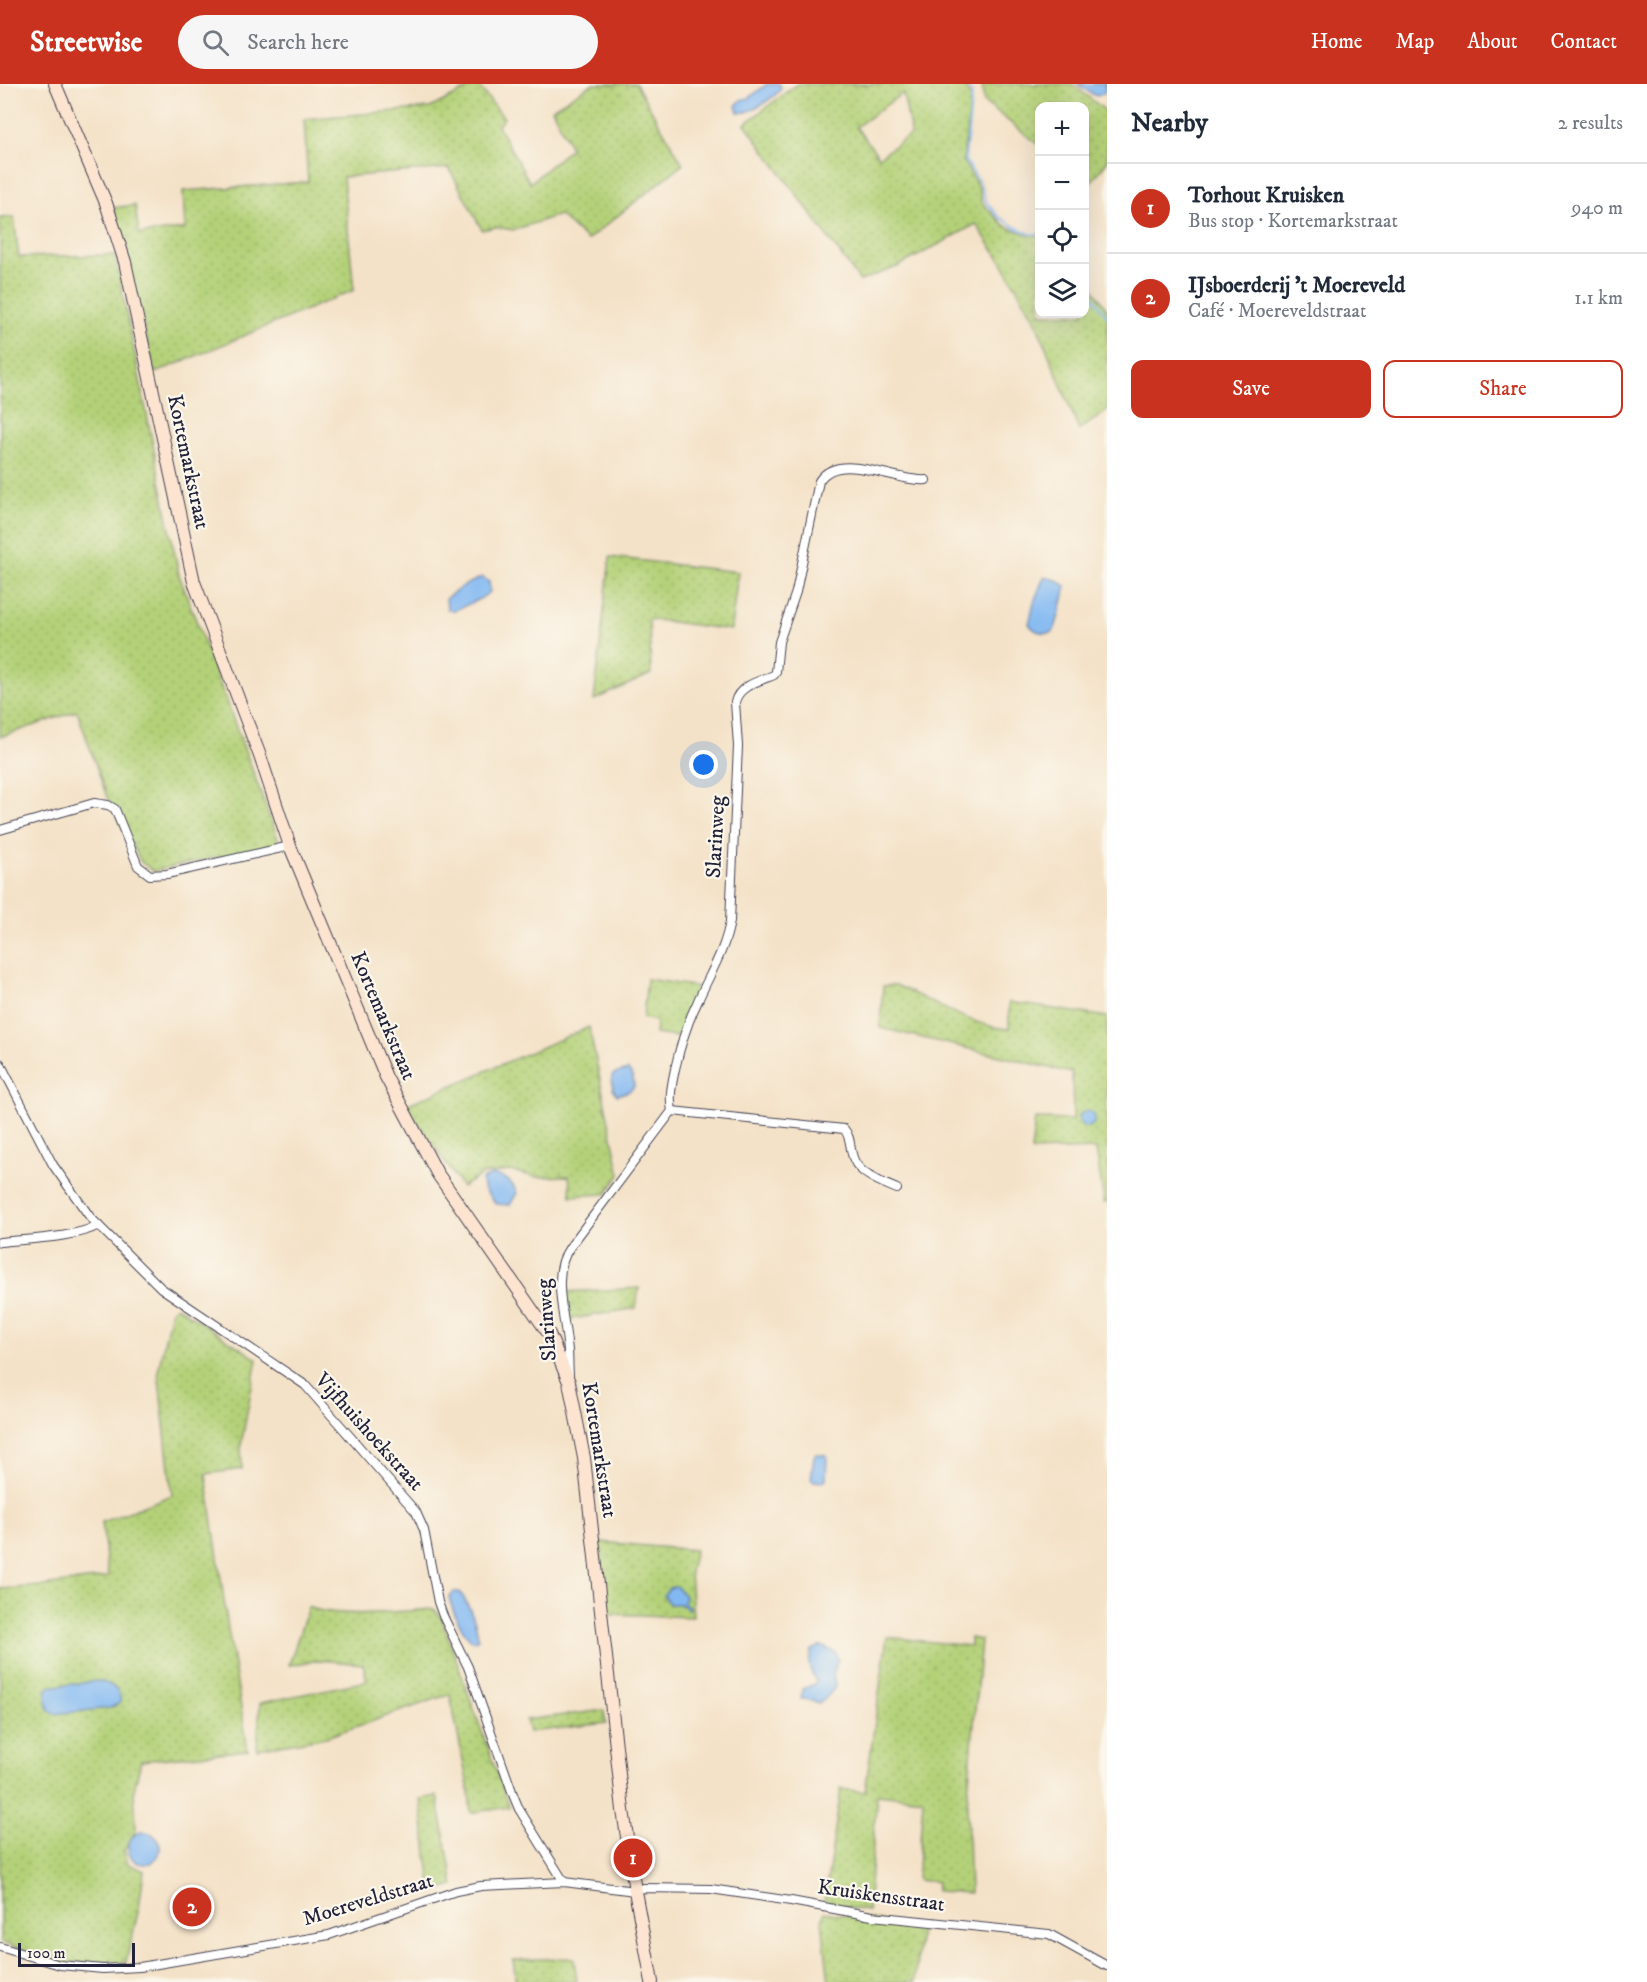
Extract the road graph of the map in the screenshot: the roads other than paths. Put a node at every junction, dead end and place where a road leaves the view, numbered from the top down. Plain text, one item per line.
1 (55, 84) edge
2 (926, 480) dead end
3 (0, 830) edge
4 (290, 846) junction
5 (0, 1063) edge
6 (672, 1111) junction
7 (897, 1189) dead end
8 (98, 1225) junction
9 (0, 1242) edge
10 (569, 1382) junction
11 (564, 1882) junction
12 (639, 1889) junction
13 (0, 1947) edge
14 (1107, 1966) edge
15 (652, 1982) edge

1 - 4 street, Kortemarkstraat
2 - 6 street, Slarinweg
3 - 4 street
4 - 10 street, Kortemarkstraat
5 - 8 street, Vijfhuishoekstraat
6 - 7 street
6 - 10 street, Slarinweg
8 - 9 street
8 - 11 street, Vijfhuishoekstraat
10 - 12 street, Kortemarkstraat
11 - 12 street, Moereveldstraat
11 - 13 street, Moereveldstraat
12 - 14 street, Kruiskensstraat
12 - 15 street, Kortemarkstraat

